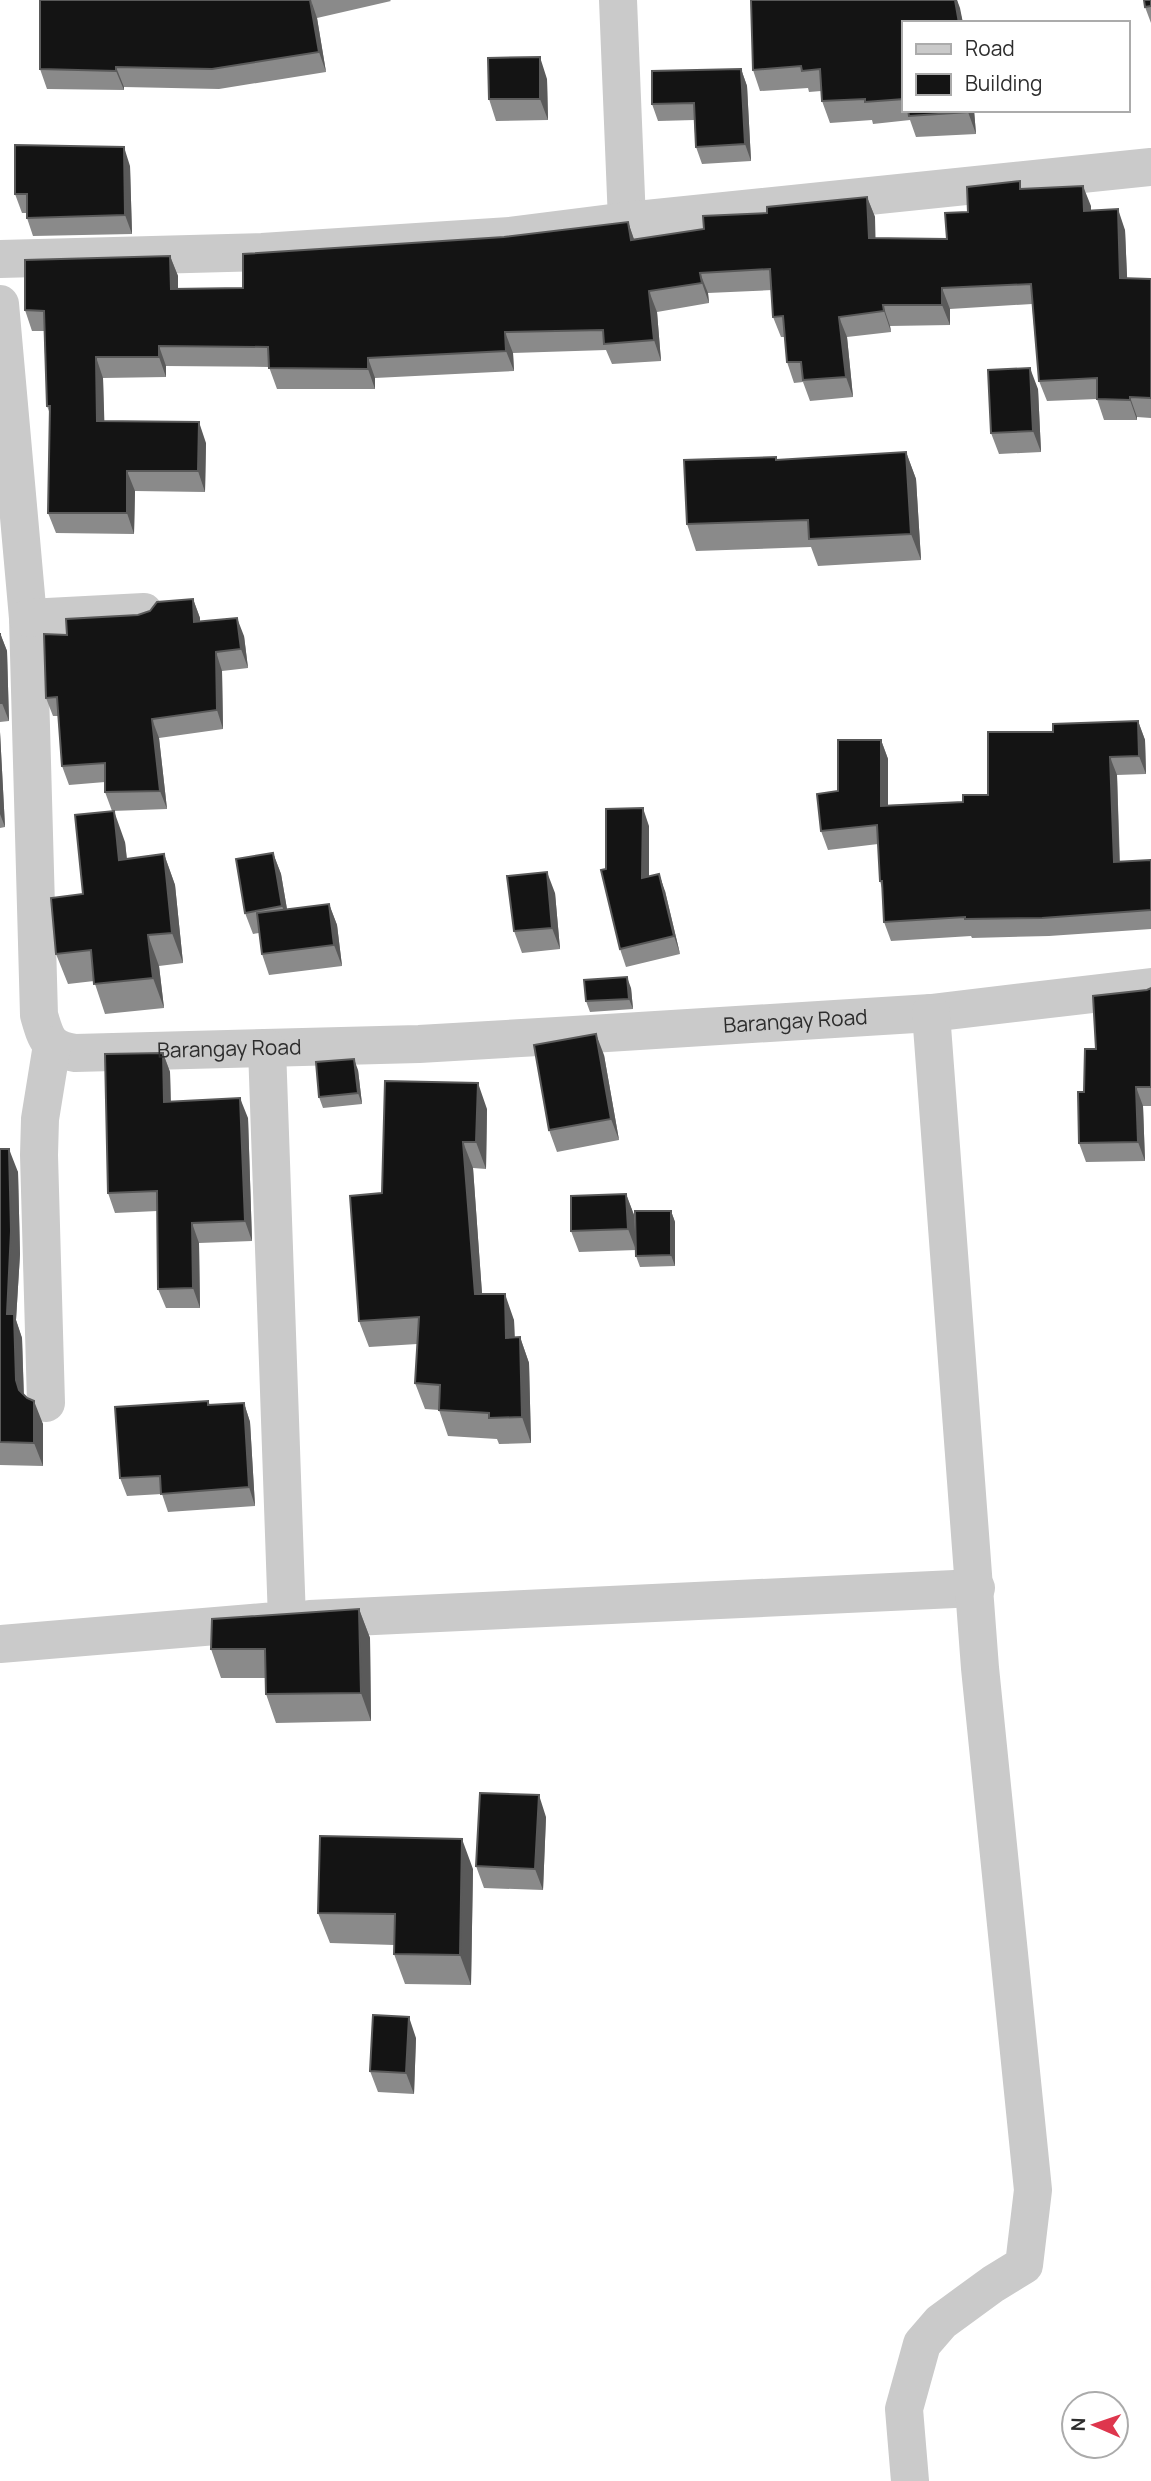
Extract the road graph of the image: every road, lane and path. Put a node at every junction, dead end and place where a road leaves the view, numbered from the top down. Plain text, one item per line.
1 (618, 0) edge
2 (1151, 167) edge
3 (627, 221) junction
4 (0, 259) edge
5 (0, 304) edge
6 (144, 612) edge
7 (28, 618) junction
8 (1151, 987) edge
9 (931, 1013) junction
10 (52, 1045) junction
11 (267, 1048) junction
12 (46, 1403) dead end
13 (976, 1588) junction
14 (287, 1620) junction
15 (0, 1644) edge
16 (910, 2481) edge

1 - 3 street
2 - 3 street
3 - 4 street
5 - 7 street
6 - 7 street
7 - 10 street
8 - 9 street, Barangay Road
9 - 11 street, Barangay Road
9 - 13 street
10 - 11 street, Barangay Road
10 - 12 street
11 - 14 street
13 - 14 street
13 - 16 street
14 - 15 street

